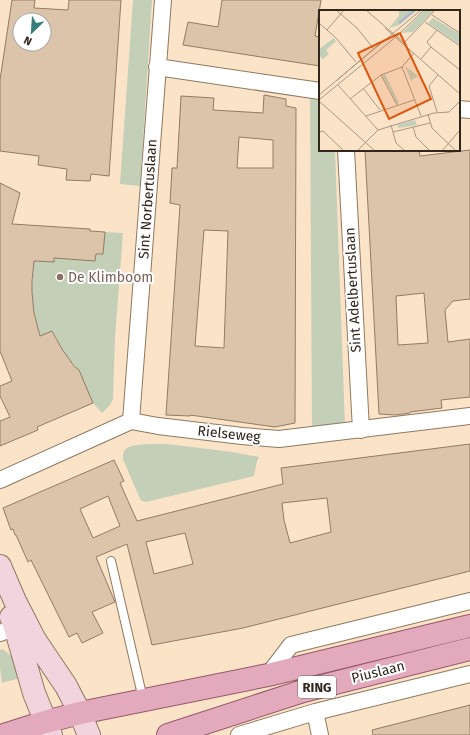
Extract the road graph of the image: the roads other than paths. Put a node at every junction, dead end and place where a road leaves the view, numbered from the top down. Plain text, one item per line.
1 (163, 0) edge
2 (158, 67) junction
3 (319, 91) edge
4 (460, 109) edge
5 (470, 110) edge
6 (346, 151) edge
7 (470, 416) edge
8 (131, 421) junction
9 (360, 430) junction
10 (0, 480) edge
11 (111, 561) dead end
12 (0, 566) edge
13 (0, 589) edge
14 (470, 601) edge
15 (470, 626) edge
16 (14, 628) edge
17 (470, 649) edge
18 (470, 674) edge
19 (268, 676) junction
20 (144, 701) junction
21 (315, 712) junction
22 (80, 714) junction
23 (48, 728) edge
24 (174, 734) edge
25 (4, 735) edge
26 (89, 735) edge
27 (239, 735) edge
28 (320, 735) edge

1 - 2 street, Sint Norbertuslaan
2 - 3 street
2 - 8 street, Sint Norbertuslaan
4 - 5 street
6 - 9 street, Sint Adelbertuslaan
7 - 9 street, Rielseweg
8 - 9 street, Rielseweg
8 - 10 street
11 - 20 lane
12 - 16 street
13 - 16 street
14 - 19 street
15 - 19 main road, Piuslaan / RING
16 - 22 street
16 - 23 street
17 - 24 main road, Piuslaan / RING
18 - 21 street, Piuslaan
19 - 20 main road, Piuslaan / RING
20 - 22 main road, Piuslaan / RING
21 - 27 street, Piuslaan
21 - 28 street
22 - 23 main road, Piuslaan / RING
22 - 26 street
23 - 25 main road, Piuslaan / RING

